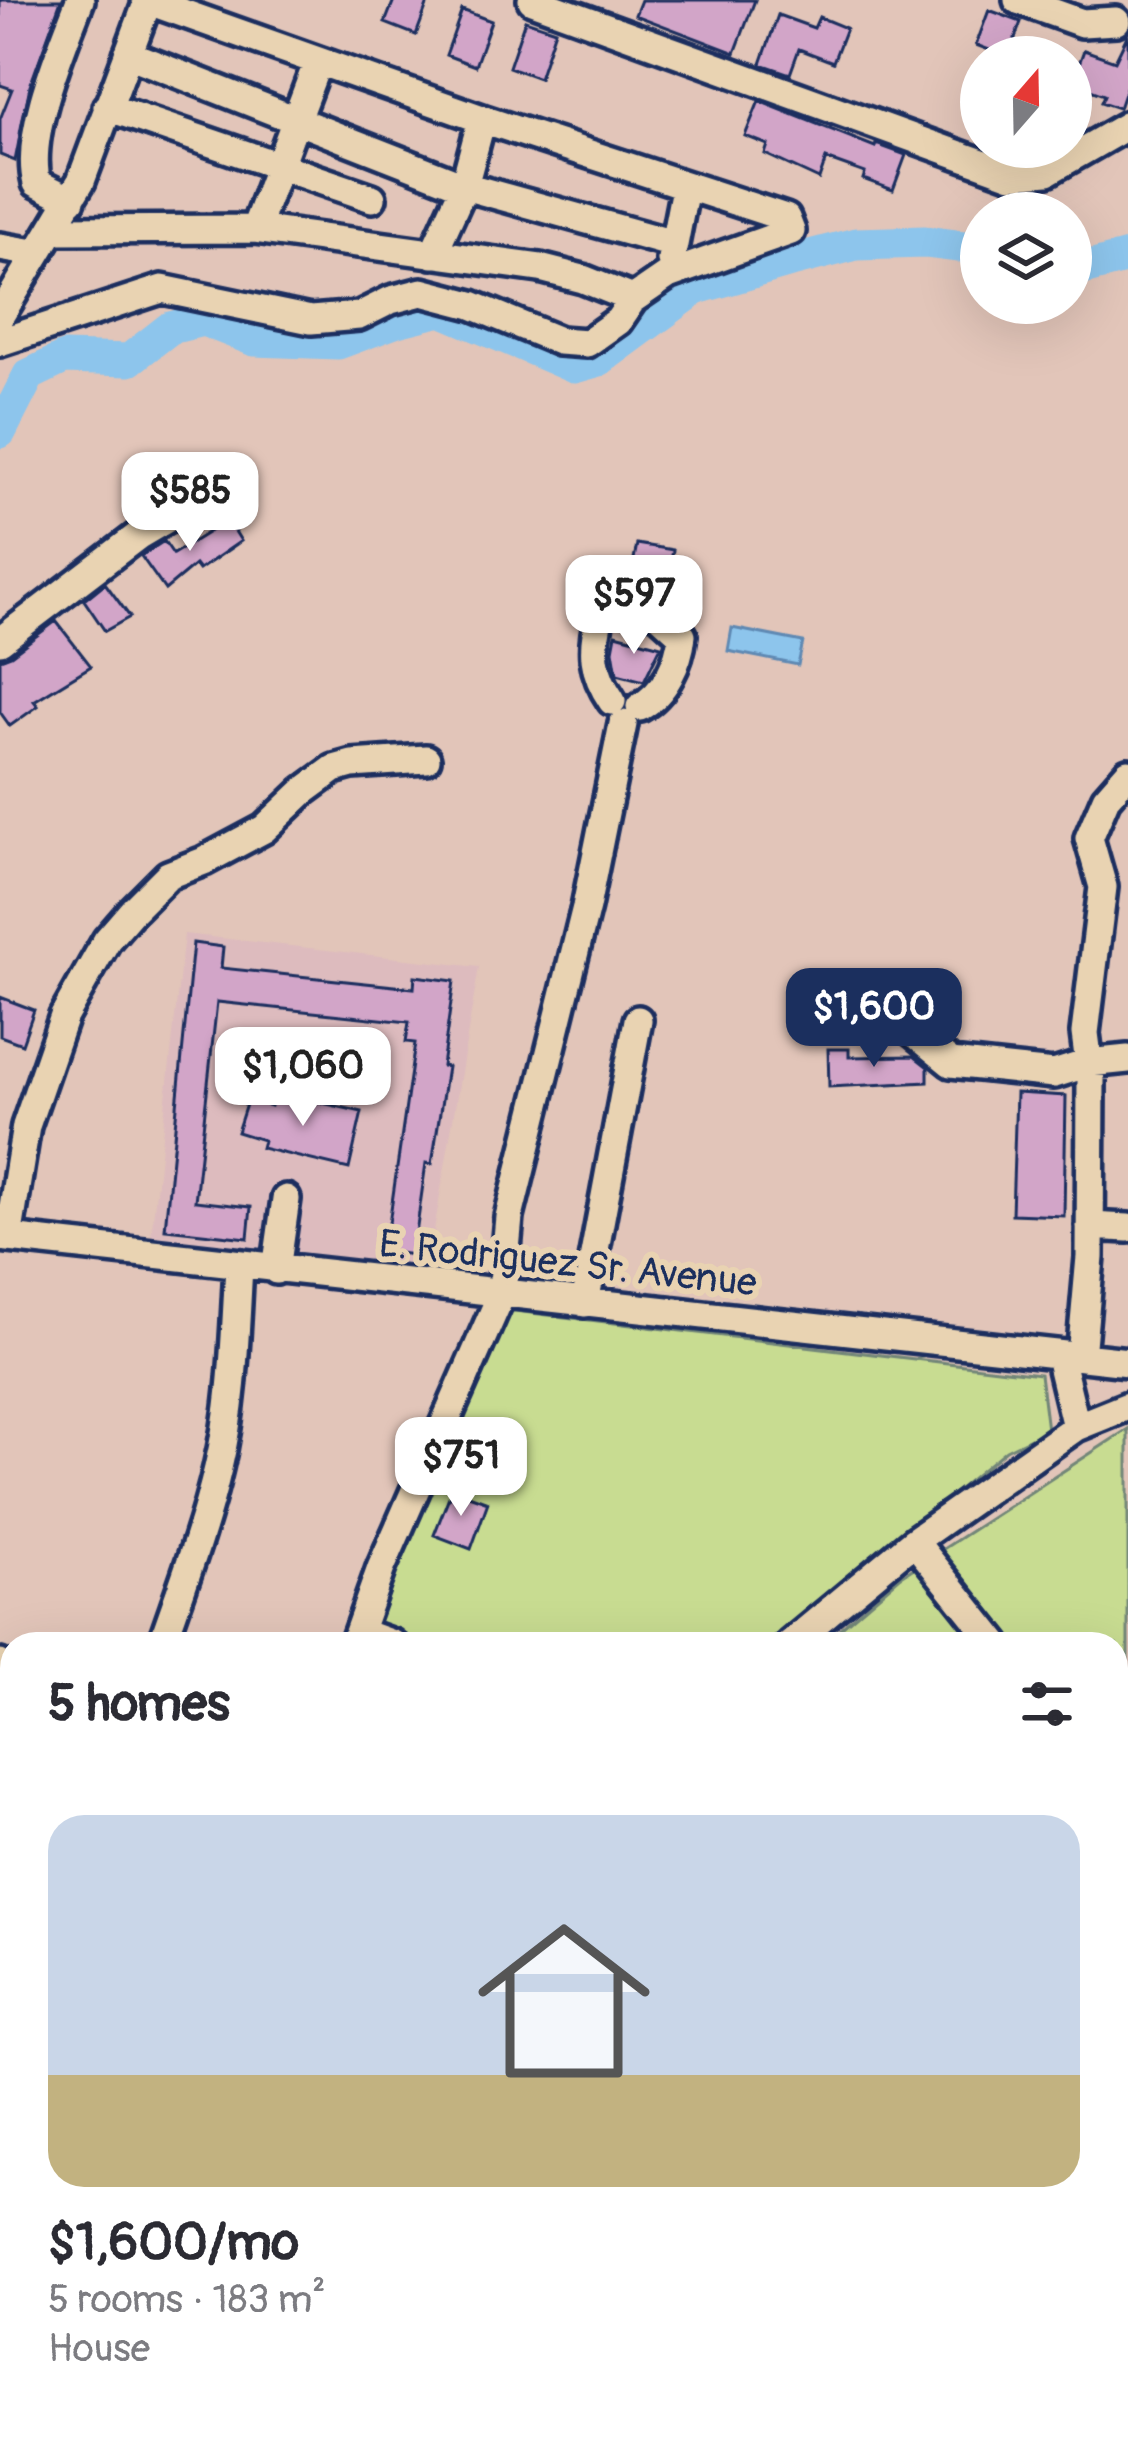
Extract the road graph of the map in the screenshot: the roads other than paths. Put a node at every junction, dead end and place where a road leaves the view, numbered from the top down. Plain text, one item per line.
1 (80, 0) edge
2 (147, 0) edge
3 (532, 0) edge
4 (1018, 0) edge
5 (1087, 8) edge
6 (1122, 24) edge
7 (128, 54) junction
8 (317, 61) junction
9 (107, 107) junction
10 (296, 118) junction
11 (482, 119) junction
12 (1128, 125) edge
13 (278, 164) junction
14 (464, 186) junction
15 (685, 188) junction
16 (372, 198) dead end
17 (71, 200) junction
18 (255, 229) junction
19 (52, 230) junction
20 (674, 244) junction
21 (0, 247) edge
22 (34, 253) junction
23 (433, 254) junction
24 (668, 275) junction
25 (633, 298) junction
26 (0, 316) edge
27 (0, 342) edge
28 (222, 486) dead end
29 (0, 641) edge
30 (625, 711) dead end
31 (426, 760) dead end
32 (1128, 772) edge
33 (1098, 868) junction
34 (1128, 880) edge
35 (868, 995) dead end
36 (638, 1020) dead end
37 (1128, 1059) edge
38 (1089, 1063) junction
39 (286, 1199) dead end
40 (1090, 1226) junction
41 (1128, 1228) edge
42 (4, 1238) edge
43 (239, 1266) junction
44 (276, 1270) junction
45 (502, 1293) junction
46 (585, 1303) junction
47 (1070, 1356) junction
48 (1128, 1362) edge
49 (1128, 1406) edge
50 (1076, 1427) junction
51 (914, 1541) junction
52 (166, 1632) edge
53 (359, 1632) edge
54 (804, 1632) edge
55 (986, 1632) edge

1 - 17 street
2 - 7 street
2 - 8 street
3 - 12 street
4 - 5 street
5 - 6 street
7 - 9 street
7 - 10 street
8 - 10 street
8 - 11 street
9 - 13 street
9 - 17 street
10 - 13 street
10 - 14 street
11 - 14 street
11 - 15 street
13 - 16 street
13 - 18 street
14 - 20 street
14 - 23 street
15 - 20 street
15 - 24 street
17 - 19 street
18 - 19 street
18 - 23 street
19 - 22 street
20 - 24 street
21 - 22 street
22 - 26 street
23 - 25 street
24 - 25 street
25 - 27 street
28 - 29 street
30 - 45 street
31 - 42 street
32 - 33 street
33 - 34 street
33 - 38 street
35 - 38 street
36 - 46 street
37 - 38 street
38 - 40 street
39 - 44 street
40 - 41 street
40 - 47 street
42 - 43 street, E. Rodriguez Sr. Avenue
43 - 44 street, E. Rodriguez Sr. Avenue
43 - 52 street
44 - 45 street, E. Rodriguez Sr. Avenue
45 - 46 street, E. Rodriguez Sr. Avenue
45 - 53 street
46 - 47 street, E. Rodriguez Sr. Avenue
47 - 48 street, E. Rodriguez Sr. Avenue
47 - 50 street
49 - 50 street
50 - 51 street
51 - 54 street
51 - 55 street

